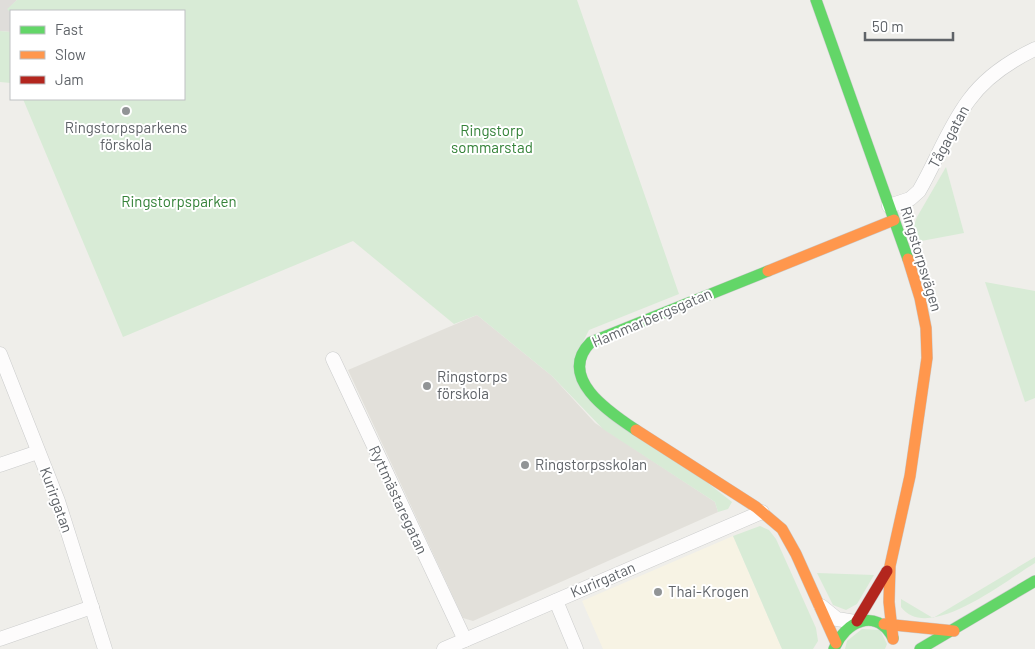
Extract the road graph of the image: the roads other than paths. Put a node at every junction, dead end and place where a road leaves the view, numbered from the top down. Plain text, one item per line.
1 (816, 0) edge
2 (1035, 49) edge
3 (889, 206) junction
4 (894, 220) junction
5 (0, 354) edge
6 (333, 359) dead end
7 (38, 452) junction
8 (0, 465) edge
9 (762, 512) junction
10 (890, 566) junction
11 (1035, 582) edge
12 (556, 601) junction
13 (818, 602) junction
14 (92, 607) junction
15 (890, 607) junction
16 (856, 622) junction
17 (888, 624) junction
18 (910, 627) junction
19 (954, 631) junction
20 (0, 639) edge
21 (465, 640) junction
22 (893, 644) edge
23 (834, 647) edge
24 (104, 649) edge
25 (444, 649) edge
26 (576, 649) edge
27 (920, 649) edge

1 - 3 street, Ringstorpsvägen
2 - 3 street, Tågagatan
3 - 4 street, Ringstorpsvägen
4 - 9 street, Hammarbergsgatan
4 - 10 street, Ringstorpsvägen
5 - 7 street, Kurirgatan
6 - 21 street, Ryttmästaregatan
7 - 8 street
7 - 14 street, Kurirgatan
9 - 12 street, Kurirgatan
9 - 13 street, Hammarbergsgatan
10 - 15 street, Ringstorpsvägen
10 - 16 street, Ringstorpsvägen
11 - 19 street
12 - 21 street, Kurirgatan
12 - 26 street
13 - 16 street, Hammarbergsgatan
13 - 23 street, Hammarbergsgatan
14 - 20 street
14 - 24 street, Kurirgatan
15 - 17 street, Ringstorpsvägen
15 - 18 street
16 - 17 street
16 - 23 street, Ringstorpsvägen
17 - 18 street
17 - 22 street
18 - 19 street
19 - 27 street
21 - 25 street, Kurirgatan

